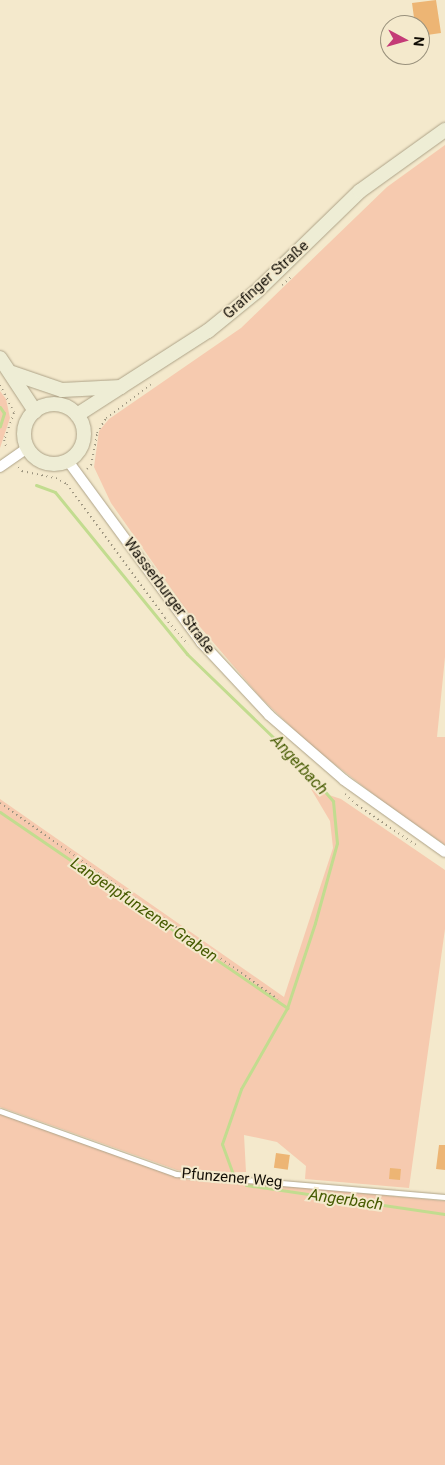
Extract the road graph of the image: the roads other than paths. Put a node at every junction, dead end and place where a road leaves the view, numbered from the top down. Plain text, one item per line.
1 (445, 130) edge
2 (0, 358) edge
3 (12, 373) junction
4 (121, 387) junction
5 (35, 411) junction
6 (77, 415) junction
7 (27, 448) junction
8 (68, 461) junction
9 (0, 467) edge
10 (445, 852) edge
11 (0, 1111) edge
12 (445, 1197) edge

1 - 4 main road, Grafinger Straße
2 - 3 main road
3 - 4 main road
3 - 5 main road
4 - 6 main road, Grafinger Straße
5 - 6 main road
5 - 7 main road
6 - 8 main road
7 - 8 main road
7 - 9 street
8 - 10 street, Wasserburger Straße
11 - 12 lane, Pfunzener Weg

